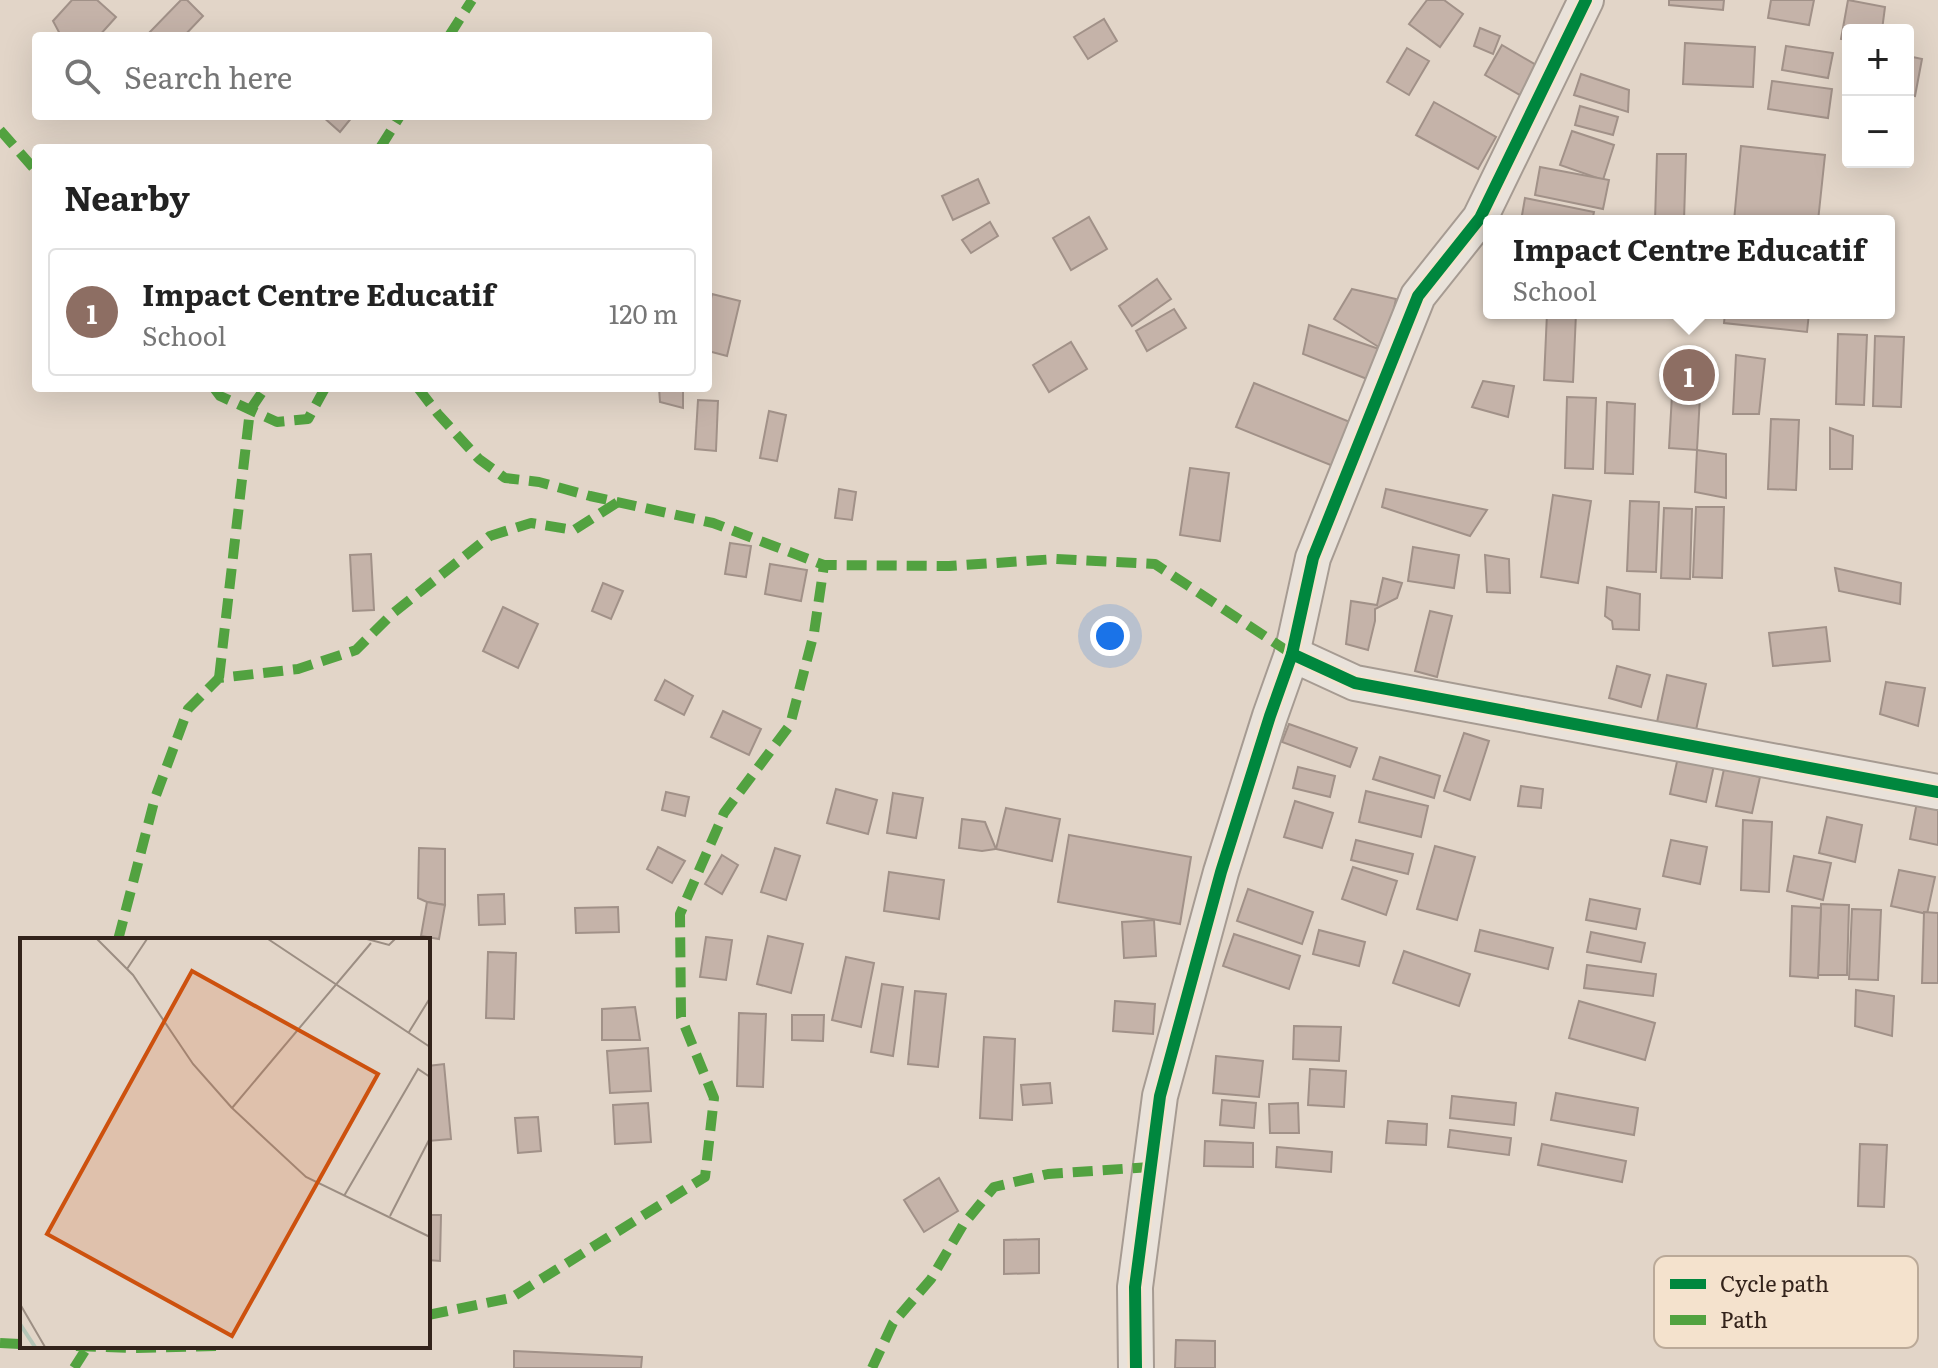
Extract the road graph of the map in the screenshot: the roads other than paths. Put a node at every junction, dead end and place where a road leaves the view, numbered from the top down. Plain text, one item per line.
1 (1586, 0) edge
2 (1292, 654) junction
3 (1938, 792) edge
4 (1136, 1368) edge

1 - 2 street
2 - 3 street
2 - 4 street

